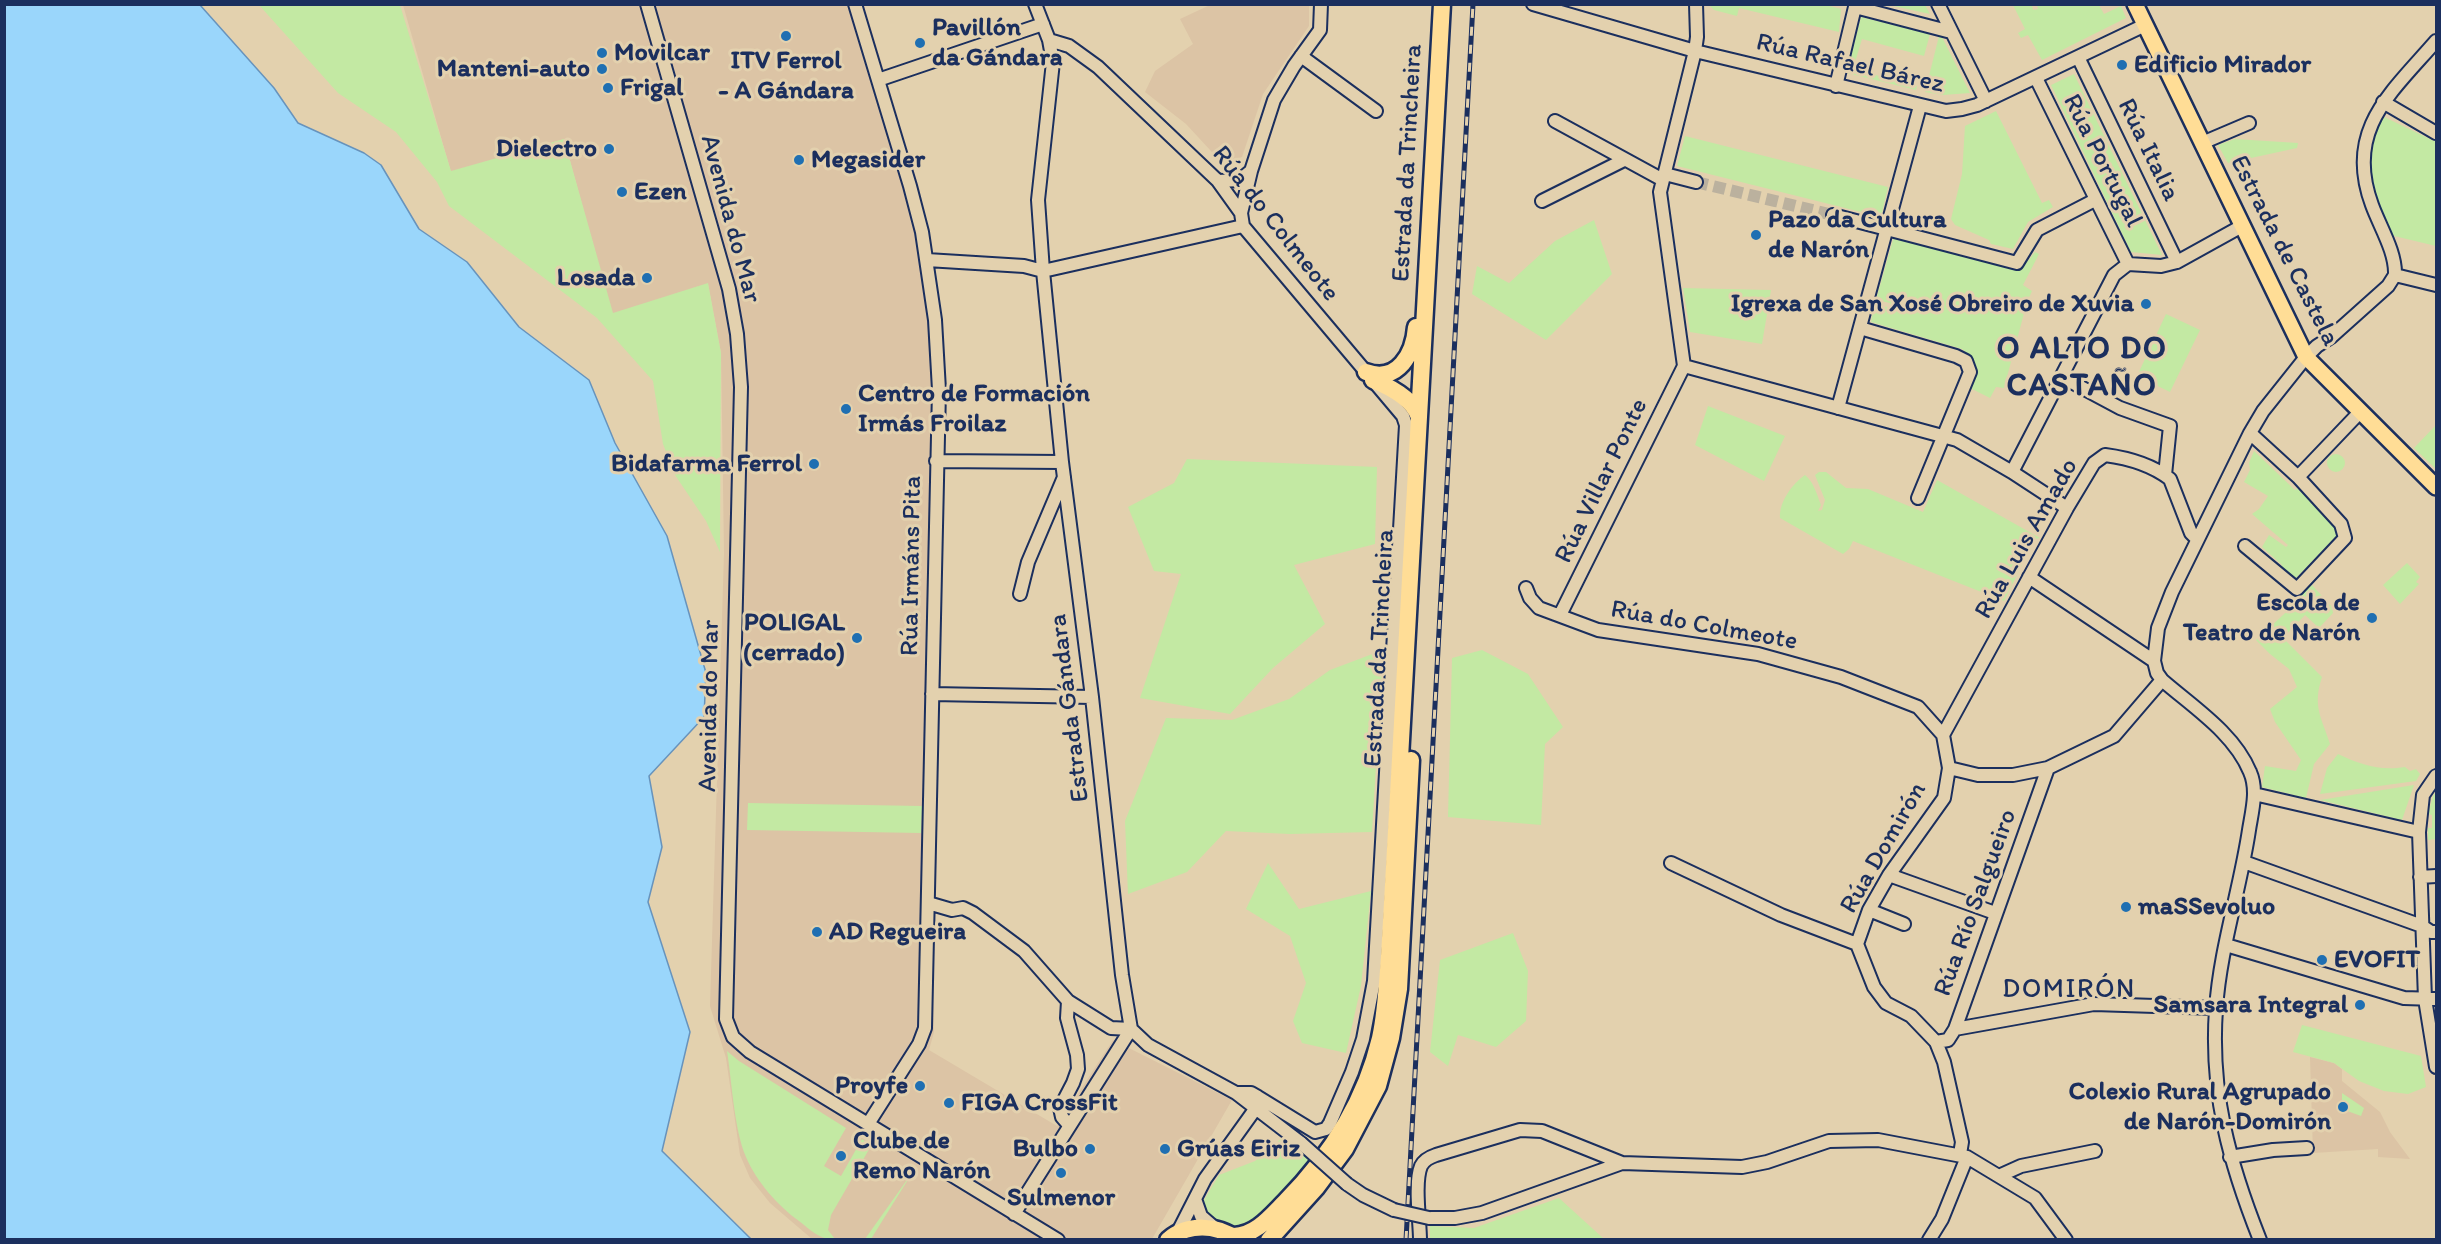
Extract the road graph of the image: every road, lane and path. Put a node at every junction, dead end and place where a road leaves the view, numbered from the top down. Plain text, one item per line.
1 (647, 4) edge
2 (855, 4) edge
3 (1035, 4) edge
4 (1321, 4) edge
5 (1442, 4) edge
6 (1453, 4) edge
7 (1533, 4) edge
8 (1696, 4) edge
9 (1938, 4) edge
10 (2135, 4) edge
11 (1043, 24) junction
12 (2145, 25) junction
13 (1951, 32) junction
14 (1049, 40) junction
15 (2436, 41) edge
16 (1695, 51) junction
17 (1301, 56) junction
18 (2078, 57) junction
19 (2036, 78) junction
20 (878, 80) junction
21 (1836, 86) junction
22 (1986, 101) junction
23 (2383, 102) junction
24 (1920, 106) junction
25 (1376, 111) dead end
26 (1555, 121) dead end
27 (2249, 123) dead end
28 (2436, 132) edge
29 (2202, 143) junction
30 (1624, 160) junction
31 (1251, 171) junction
32 (1664, 177) junction
33 (1218, 181) junction
34 (1696, 182) tunnel mouth
35 (2096, 200) junction
36 (1542, 201) dead end
37 (1833, 215) tunnel mouth
38 (1242, 219) junction
39 (2242, 226) junction
40 (1886, 229) junction
41 (1431, 232) junction
42 (927, 260) junction
43 (2176, 262) junction
44 (2128, 264) junction
45 (1043, 271) junction
46 (2395, 275) junction
47 (2436, 285) edge
48 (1860, 328) junction
49 (2306, 357) junction
50 (1684, 366) junction
51 (1370, 376) junction
52 (2062, 377) junction
53 (1838, 408) junction
54 (2360, 412) junction
55 (1419, 417) junction
56 (2250, 433) junction
57 (1943, 436) junction
58 (936, 461) junction
59 (1062, 462) junction
60 (2012, 472) junction
61 (2164, 475) junction
62 (1064, 476) junction
63 (2298, 477) junction
64 (2436, 488) edge
65 (1918, 498) dead end
66 (2067, 508) junction
67 (2197, 539) junction
68 (2245, 546) dead end
69 (2029, 577) junction
70 (1526, 588) dead end
71 (1020, 594) dead end
72 (1560, 615) junction
73 (2154, 661) junction
74 (2162, 680) junction
75 (932, 694) junction
76 (1092, 697) junction
77 (1943, 735) junction
78 (1949, 768) junction
79 (2048, 768) junction
80 (2436, 776) edge
81 (2254, 794) junction
82 (2419, 832) junction
83 (1671, 862) dead end
84 (2244, 862) junction
85 (1889, 875) junction
86 (2436, 876) edge
87 (2420, 877) junction
88 (928, 903) junction
89 (1869, 910) junction
90 (1995, 913) junction
91 (1904, 924) dead end
92 (2422, 926) junction
93 (2436, 932) edge
94 (1857, 944) junction
95 (2226, 945) junction
96 (2431, 999) edge
97 (1068, 1001) junction
98 (2216, 1008) junction
99 (1131, 1029) junction
100 (1955, 1029) junction
101 (1936, 1042) junction
102 (2436, 1066) edge
103 (1236, 1093) junction
104 (1256, 1108) junction
105 (1275, 1121) junction
106 (868, 1124) junction
107 (1070, 1125) junction
108 (1242, 1126) junction
109 (2307, 1148) dead end
110 (2095, 1151) dead end
111 (1964, 1156) junction
112 (2230, 1157) junction
113 (1622, 1163) junction
114 (2001, 1175) junction
115 (1195, 1199) junction
116 (1014, 1214) junction
117 (1216, 1230) junction
118 (1173, 1237) edge
119 (1236, 1238) edge
120 (1058, 1239) edge
121 (1269, 1239) edge
122 (1420, 1239) edge
123 (1929, 1239) edge
124 (2066, 1239) edge
125 (2260, 1239) edge

1 - 106 street, Avenida do Mar
2 - 20 street, Rúa Irmáns Pita
3 - 11 street, Estrada Gándara
4 - 17 street
5 - 41 highway, Estrada da Trincheira
6 - 121 highway, Estrada da Trincheira
7 - 16 street, Rúa Rafael Bárez
8 - 16 street
9 - 13 street
10 - 12 main road, Estrada de Castela
11 - 14 street, Estrada Gándara
11 - 20 street
12 - 18 street, Rúa Rafael Bárez
12 - 29 main road, Estrada de Castela
13 - 21 street
13 - 22 street
14 - 33 street, Rúa do Colmeote
14 - 45 street, Estrada Gándara
15 - 23 street
16 - 21 street, Rúa Rafael Bárez
16 - 32 street
17 - 25 street
17 - 31 street
18 - 19 street, Rúa Rafael Bárez
18 - 43 street, Rúa Italia
19 - 22 street, Rúa Rafael Bárez
19 - 35 street, Rúa Portugal
20 - 42 street, Rúa Irmáns Pita
21 - 24 street, Rúa Rafael Bárez
22 - 24 street, Rúa Rafael Bárez
23 - 28 street
23 - 46 street
24 - 40 street
26 - 30 street
27 - 29 street
29 - 39 main road, Estrada de Castela
30 - 32 street
30 - 36 street
31 - 33 street
31 - 38 street
32 - 34 street
32 - 50 street
33 - 38 street, Rúa do Colmeote
35 - 40 street
35 - 44 street, Rúa Portugal
37 - 40 street
38 - 45 street
38 - 51 street, Rúa do Colmeote
39 - 43 street
39 - 49 main road, Estrada de Castela
40 - 48 street
41 - 51 highway
41 - 55 highway, Estrada da Trincheira
42 - 45 street
42 - 58 street, Rúa Irmáns Pita
43 - 44 street
44 - 52 street
45 - 59 street, Estrada Gándara
46 - 47 street
46 - 49 street
48 - 53 street
48 - 57 street
49 - 54 main road, Estrada de Castela
49 - 56 street
50 - 53 street
50 - 72 street, Rúa Villar Ponte
51 - 55 highway
51 - 103 street, Rúa do Colmeote
52 - 60 street
52 - 61 street
53 - 57 street
54 - 63 street
54 - 64 main road, Estrada de Castela
55 - 119 highway, Estrada da Trincheira
56 - 63 street
56 - 67 street
57 - 60 street
57 - 65 street
58 - 59 street
58 - 75 street, Rúa Irmáns Pita
59 - 62 street, Estrada Gándara
60 - 66 street
61 - 66 street, Rúa Luis Amado
61 - 67 street
62 - 71 street
62 - 76 street, Estrada Gándara
63 - 68 street
66 - 69 street, Rúa Luis Amado
67 - 73 street
69 - 73 street
69 - 77 street, Rúa Luis Amado
70 - 72 street, Rúa do Colmeote
72 - 77 street, Rúa do Colmeote
73 - 74 street
74 - 79 street, Rúa Domirón
74 - 81 street
75 - 76 street
75 - 88 street, Rúa Irmáns Pita
76 - 99 street, Estrada Gándara
77 - 78 street
78 - 79 street, Rúa Domirón
78 - 85 street, Rúa Domirón
79 - 90 street, Rúa Río Salgueiro
80 - 82 street
81 - 82 street
81 - 84 street
82 - 87 street
83 - 94 street
84 - 92 street
84 - 95 street
85 - 89 street, Rúa Domirón
85 - 90 street
86 - 87 street
87 - 92 street
88 - 97 street
88 - 106 street, Rúa Irmáns Pita
89 - 91 street
89 - 94 street, Rúa Domirón
90 - 100 street, Rúa Río Salgueiro
92 - 93 street
92 - 96 street
94 - 101 street
95 - 96 street
95 - 98 street
96 - 102 street
97 - 99 street
97 - 107 street
98 - 100 street
98 - 112 street
99 - 103 street
99 - 107 street
100 - 101 street, Rúa Río Salgueiro
101 - 111 street
103 - 104 street
103 - 108 street
104 - 105 street
104 - 108 street
105 - 108 street
105 - 113 street, bridge
106 - 116 street, Avenida do Mar
107 - 116 street
108 - 115 street
109 - 112 street
110 - 114 street
111 - 113 street
111 - 114 street
111 - 123 street
112 - 125 street
113 - 122 street
114 - 124 street
115 - 117 street
115 - 118 street
116 - 120 street, Avenida do Mar
117 - 118 highway, Estrada da Trincheira
117 - 119 highway, Estrada da Trincheira

